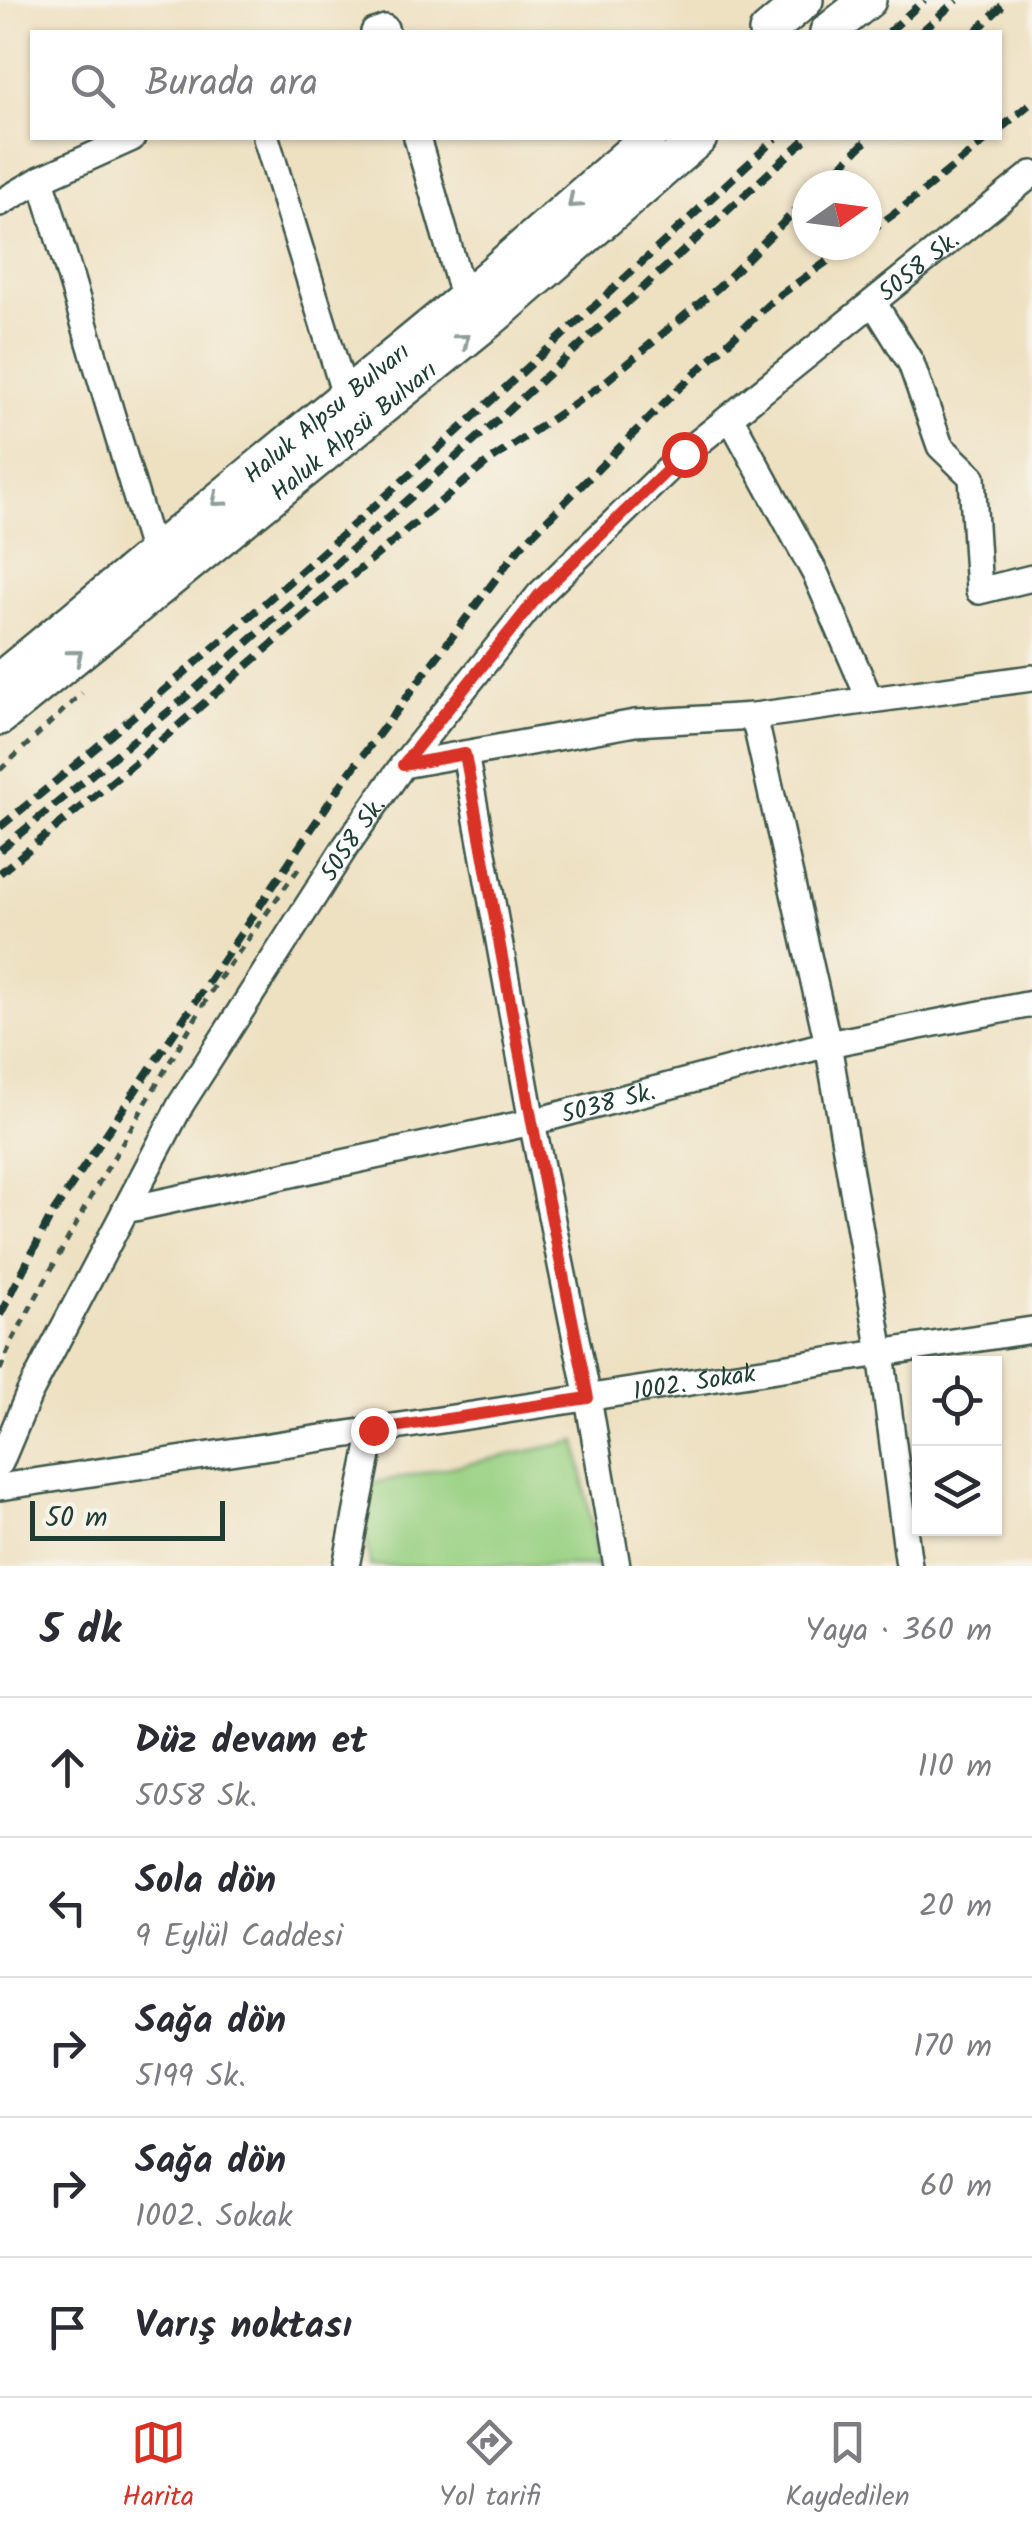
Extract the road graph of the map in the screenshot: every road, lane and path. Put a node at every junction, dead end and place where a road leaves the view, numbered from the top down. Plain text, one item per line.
1 (804, 0) edge
2 (868, 0) edge
3 (770, 30) edge
4 (830, 30) edge
5 (128, 140) edge
6 (267, 140) edge
7 (418, 140) edge
8 (646, 140) edge
9 (697, 140) edge
10 (1032, 174) edge
11 (41, 179) junction
12 (0, 202) edge
13 (464, 298) junction
14 (872, 302) junction
15 (345, 395) junction
16 (730, 417) junction
17 (153, 554) junction
18 (1032, 578) edge
19 (1032, 678) edge
20 (0, 680) edge
21 (870, 700) junction
22 (754, 716) junction
23 (0, 718) edge
24 (465, 754) junction
25 (403, 765) junction
26 (1032, 1004) edge
27 (828, 1044) junction
28 (532, 1122) junction
29 (126, 1210) junction
30 (1032, 1330) edge
31 (881, 1353) junction
32 (588, 1398) junction
33 (373, 1430) junction
34 (0, 1463) edge
35 (0, 1487) edge
36 (346, 1566) edge
37 (617, 1566) edge
38 (909, 1566) edge

1 - 3 main road
2 - 4 main road
5 - 11 street
6 - 15 street
7 - 13 street
8 -> 13 main road, Haluk Alpsu Bulvarı
23 -> 9 main road, Haluk Alpsü Bulvarı
10 - 14 street, 5058 Sk.
11 - 12 street
11 - 17 street
13 - 15 main road, Haluk Alpsu Bulvarı
14 - 16 street, 5058 Sk.
14 - 18 street
15 -> 17 main road, Haluk Alpsu Bulvarı
16 - 21 street
16 - 25 street, 5058 Sk.
17 - 20 main road, Haluk Alpsu Bulvarı
19 - 21 street
21 - 22 street
22 - 24 street
22 - 27 street
24 - 25 street
24 - 28 street
25 - 29 street, 5058 Sk.
26 - 27 street, 5038 Sk.
27 - 28 street, 5038 Sk.
27 - 31 street
28 - 29 street, 5038 Sk.
28 - 32 street
29 - 34 street, 5058 Sk.
30 - 31 street, 1002. Sokak
31 - 32 street, 1002. Sokak
31 - 38 street
32 - 33 street, 1002. Sokak
32 - 37 street
33 - 35 street, 1002. Sokak
33 - 36 street

